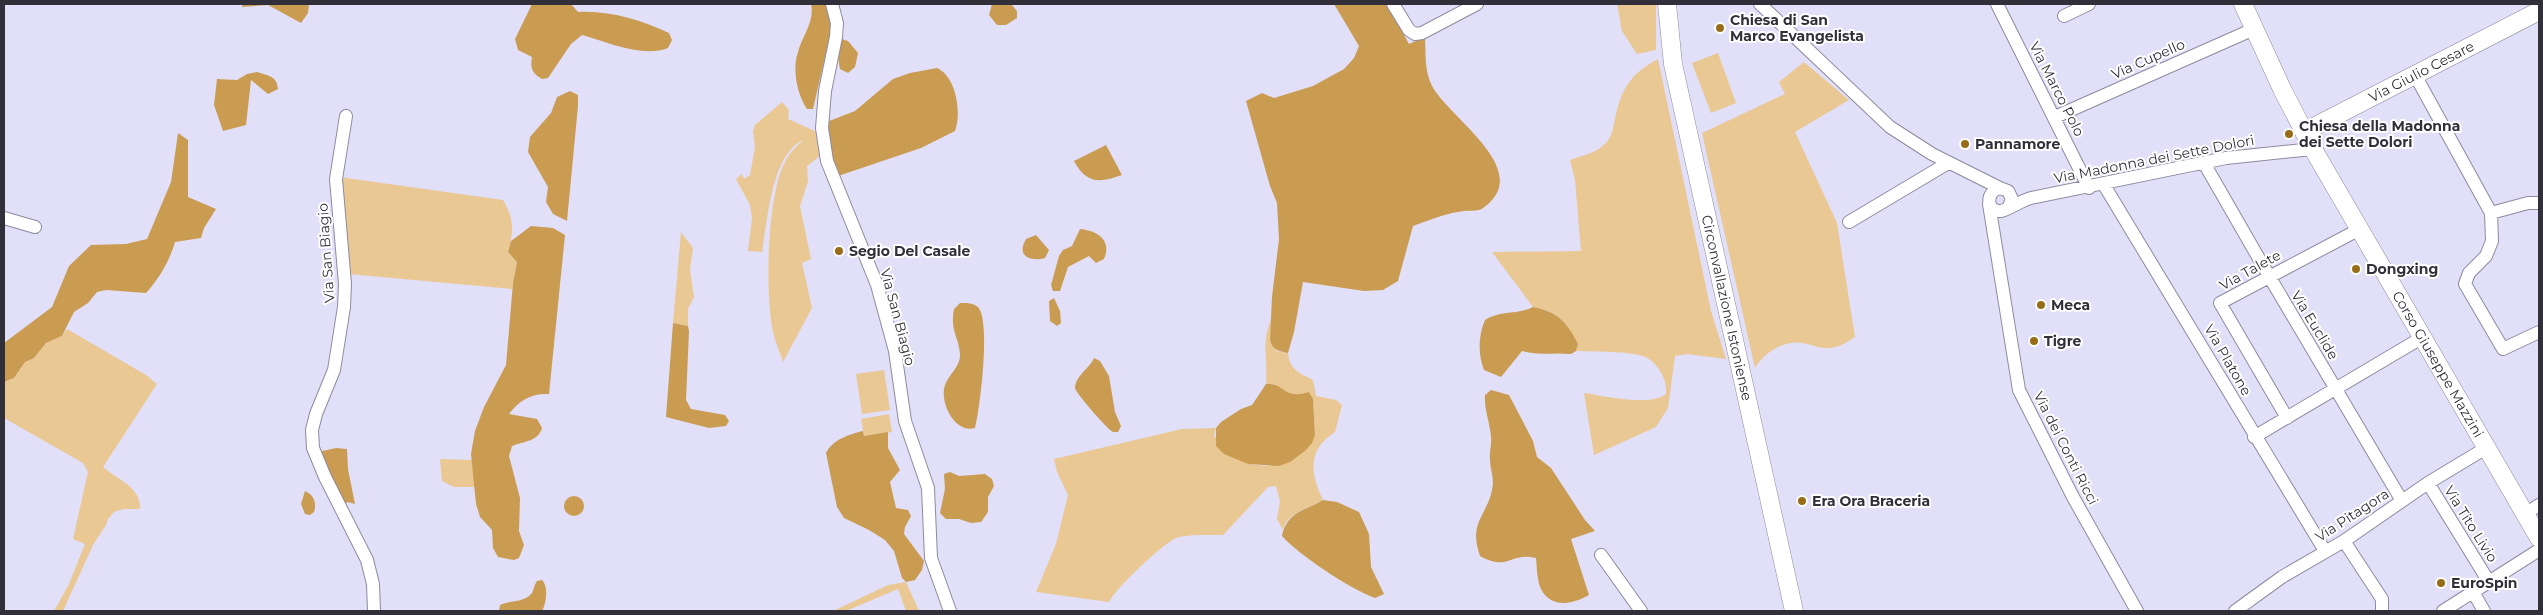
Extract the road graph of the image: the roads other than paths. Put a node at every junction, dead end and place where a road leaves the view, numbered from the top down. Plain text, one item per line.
1 (832, 4) edge
2 (1393, 4) edge
3 (1477, 4) edge
4 (1667, 4) edge
5 (1760, 4) edge
6 (1997, 4) edge
7 (2090, 4) edge
8 (2243, 4) edge
9 (2539, 11) edge
10 (2064, 16) dead end
11 (2254, 28) junction
12 (2415, 75) junction
13 (346, 116) dead end
14 (2055, 117) junction
15 (2304, 132) junction
16 (2313, 149) junction
17 (1948, 163) junction
18 (2204, 163) junction
19 (1981, 178) junction
20 (2104, 185) junction
21 (2089, 188) junction
22 (2004, 190) junction
23 (2031, 198) junction
24 (1989, 200) junction
25 (2539, 203) edge
26 (2009, 207) junction
27 (2491, 214) junction
28 (4, 218) edge
29 (1849, 222) dead end
30 (35, 227) dead end
31 (1994, 227) junction
32 (2358, 230) junction
33 (2269, 276) junction
34 (2539, 332) edge
35 (2423, 337) junction
36 (2335, 389) junction
37 (2287, 418) junction
38 (2254, 437) junction
39 (2486, 448) junction
40 (2428, 483) junction
41 (2402, 501) junction
42 (2532, 510) edge
43 (2539, 538) edge
44 (2344, 541) junction
45 (2539, 550) edge
46 (2325, 551) junction
47 (1601, 555) dead end
48 (2489, 582) junction
49 (2473, 592) junction
50 (374, 611) edge
51 (950, 611) edge
52 (1641, 611) edge
53 (1794, 611) edge
54 (2137, 611) edge
55 (2236, 611) edge
56 (2382, 611) edge
57 (2443, 611) edge
58 (2484, 611) edge

1 - 51 street, Via San Biagio
2 - 3 street
4 - 53 main road, Circonvallazione Istoniense
5 - 17 street, Via Madonna dei Sette Dolori
6 - 14 street, Via Marco Polo
7 - 10 street
8 - 11 main road, Corso Giuseppe Mazzini
9 - 12 main road, Via Giulio Cesare
11 - 14 street, Via Cupello
11 - 15 main road, Corso Giuseppe Mazzini
12 - 15 main road, Via Giulio Cesare
12 - 27 street
13 - 50 street, Via San Biagio
14 - 21 street, Via Marco Polo
15 - 16 main road, Corso Giuseppe Mazzini
16 - 18 street, Via Madonna dei Sette Dolori
16 - 32 main road, Corso Giuseppe Mazzini
17 - 19 street, Via Madonna dei Sette Dolori
17 - 29 street
18 - 20 street, Via Madonna dei Sette Dolori
18 - 33 street, Via Euclide
19 - 22 street, Via Madonna dei Sette Dolori
19 - 24 street, Via dei Conti Ricci
20 - 21 street, Via Madonna dei Sette Dolori
20 - 38 street, Via Platone
21 - 23 street, Via Madonna dei Sette Dolori
22 - 23 street, Via Madonna dei Sette Dolori
22 - 24 street
22 - 26 street
23 - 26 street, Via Madonna dei Sette Dolori
24 - 26 street
24 - 31 street, Via dei Conti Ricci
25 - 27 street
26 - 31 street
27 - 34 street
28 - 30 street
31 - 54 street, Via dei Conti Ricci
32 - 33 street, Via Talete
32 - 35 main road, Corso Giuseppe Mazzini
33 - 36 street, Via Euclide
33 - 37 street, Via Talete
35 - 36 street
35 - 39 main road, Corso Giuseppe Mazzini
36 - 37 street
36 - 41 street, Via Euclide
37 - 38 street
38 - 46 street, Via Platone
39 - 40 street, Via Pitagora
39 - 42 main road, Corso Giuseppe Mazzini
40 - 41 street, Via Pitagora
40 - 48 street, Via Tito Livio
41 - 44 street, Via Pitagora
42 - 43 main road, Corso Giuseppe Mazzini
44 - 46 street, Via Pitagora
44 - 56 street
45 - 48 street
46 - 55 street, Via Pitagora
47 - 52 street
48 - 49 street
49 - 57 street
49 - 58 street

